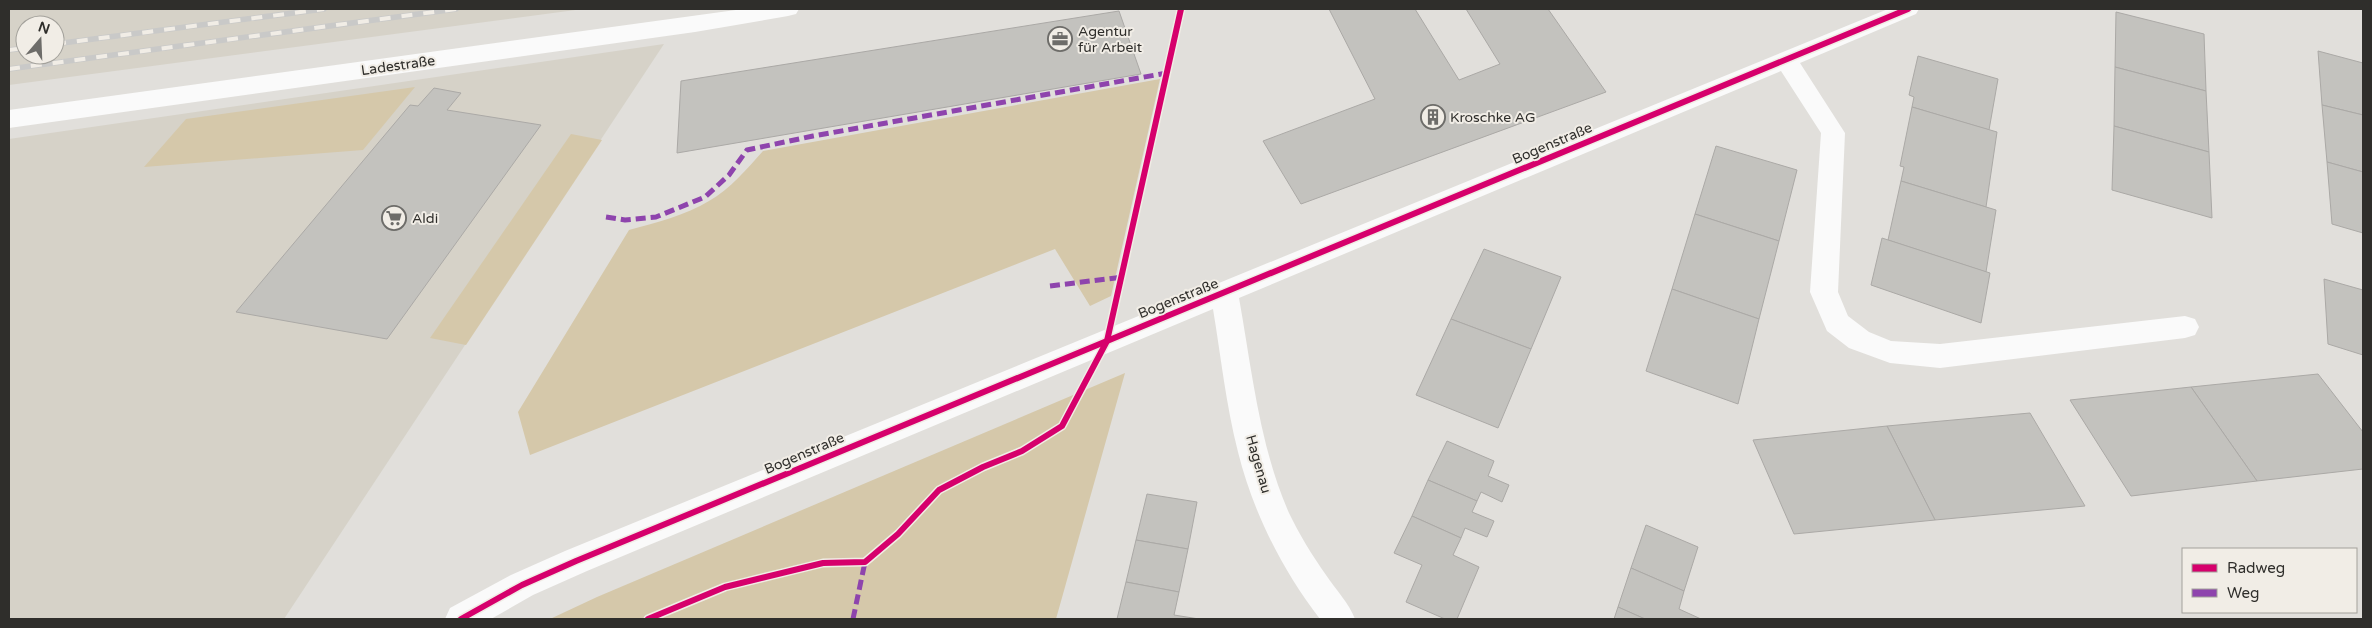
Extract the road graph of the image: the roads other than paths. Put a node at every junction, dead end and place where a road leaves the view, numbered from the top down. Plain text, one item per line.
1 (788, 9) edge
2 (1908, 9) edge
3 (1786, 59) junction
4 (9, 118) edge
5 (1224, 292) junction
6 (2185, 326) dead end
7 (461, 619) edge
8 (1339, 619) edge

1 - 4 street, Ladestraße
2 - 3 street, Bogenstraße
3 - 5 street, Bogenstraße
3 - 6 street
5 - 7 street, Bogenstraße
5 - 8 street, Hagenau

